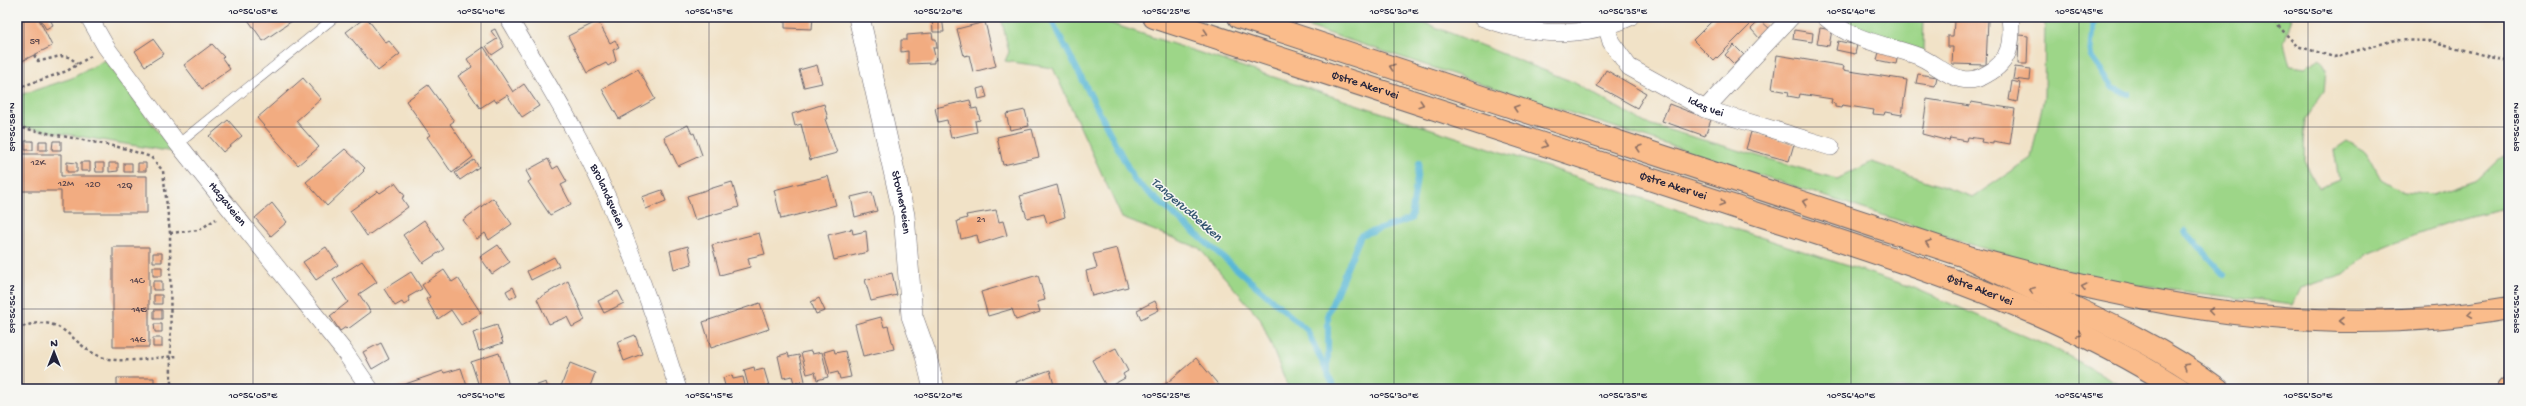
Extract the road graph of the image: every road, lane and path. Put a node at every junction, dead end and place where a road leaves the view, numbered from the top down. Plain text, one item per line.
1 (89, 17) edge
2 (335, 17) edge
3 (508, 17) edge
4 (859, 17) edge
5 (1154, 17) edge
6 (1238, 17) edge
7 (1482, 17) edge
8 (1630, 17) edge
9 (1791, 17) edge
10 (1826, 17) edge
11 (2010, 17) edge
12 (2270, 17) edge
13 (1607, 28) junction
14 (106, 47) junction
15 (34, 55) dead end
16 (2509, 62) edge
17 (77, 64) junction
18 (17, 88) edge
19 (1705, 109) junction
20 (17, 127) edge
21 (178, 144) junction
22 (1831, 147) dead end
23 (230, 211) junction
24 (170, 232) junction
25 (1965, 256) junction
26 (2509, 308) edge
27 (17, 329) edge
28 (170, 356) junction
29 (179, 356) dead end
30 (171, 389) edge
31 (370, 389) edge
32 (678, 389) edge
33 (934, 389) edge
34 (2179, 389) edge
35 (2218, 389) edge

1 - 14 street, Hagaveien
2 - 21 lane
3 - 32 street, Brolandsveien
4 - 33 street, Stovnerveien
5 -> 34 highway, Østre Aker vei
25 -> 6 highway, Østre Aker vei
7 - 13 street
8 - 13 street
9 - 19 street
10 - 11 street
12 - 16 path
13 - 19 street, Idas vei
14 - 17 path
14 - 21 street, Hagaveien
15 - 17 path
17 - 18 path
19 - 22 street, Idas vei
20 - 24 path
21 - 23 street, Hagaveien
23 - 24 path
23 - 31 street, Hagaveien
24 - 28 path
26 -> 25 highway
35 -> 25 highway, Østre Aker vei
27 - 28 path
28 - 29 path
28 - 30 path

